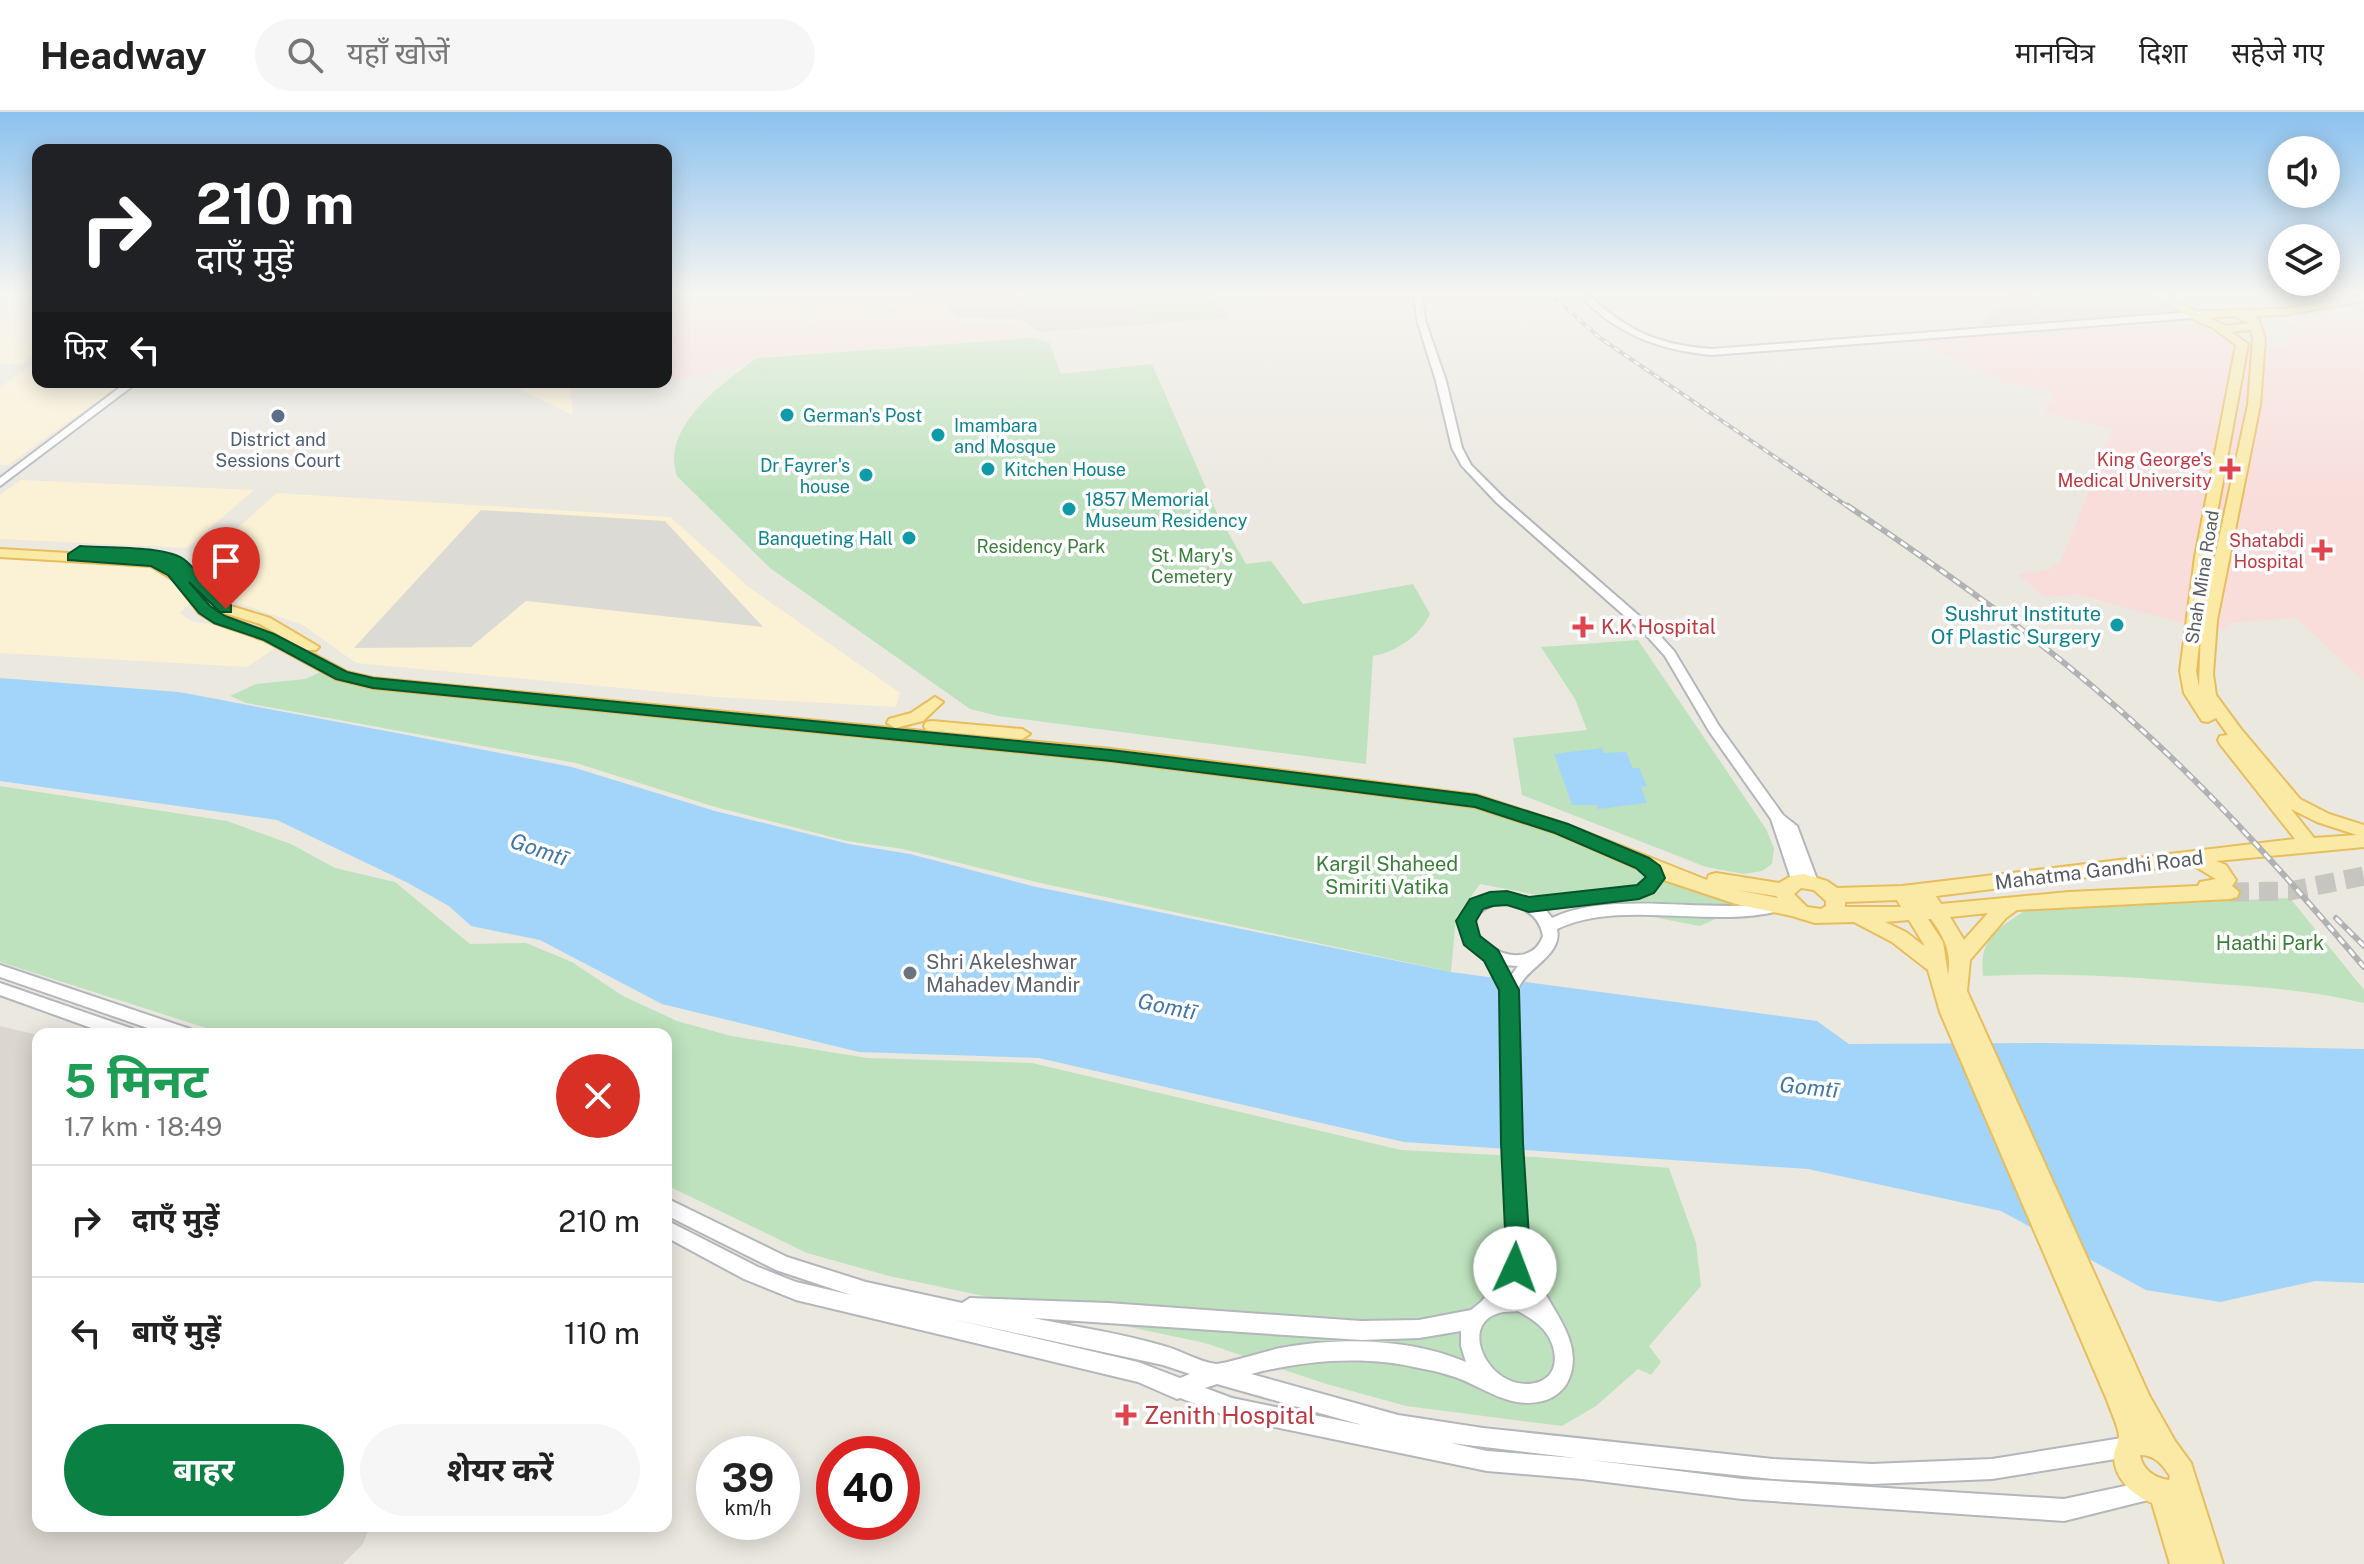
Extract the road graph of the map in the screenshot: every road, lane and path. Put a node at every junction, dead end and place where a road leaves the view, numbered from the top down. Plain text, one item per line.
1 (1435, 362) edge
2 (2239, 362) edge
3 (2257, 362) edge
4 (2236, 379) junction
5 (2255, 383) junction
6 (125, 388) edge
7 (2226, 437) junction
8 (2246, 442) junction
9 (2220, 472) junction
10 (2239, 476) junction
11 (0, 483) edge
12 (2208, 531) junction
13 (2227, 536) junction
14 (0, 546) edge
15 (0, 553) edge
16 (77, 554) junction
17 (935, 702) dead end
18 (895, 723) junction
19 (2282, 811) junction
20 (2364, 831) edge
21 (2364, 841) edge
22 (2310, 845) junction
23 (2277, 847) junction
24 (2196, 859) junction
25 (1643, 863) junction
26 (1923, 891) junction
27 (2230, 892) tunnel mouth
28 (1902, 893) junction
29 (1793, 894) junction
30 (2174, 894) junction
31 (2012, 903) junction
32 (1832, 904) junction
33 (1529, 905) junction
34 (1937, 913) junction
35 (1852, 915) junction
36 (1915, 915) junction
37 (1549, 926) junction
38 (1491, 956) junction
39 (1534, 957) junction
40 (1961, 957) junction
41 (0, 971) edge
42 (1944, 973) junction
43 (1514, 984) junction
44 (0, 989) edge
45 (110, 1028) edge
46 (166, 1028) edge
47 (672, 1209) edge
48 (672, 1231) edge
49 (1518, 1246) junction
50 (938, 1306) junction
51 (1482, 1312) junction
52 (1548, 1318) junction
53 (1214, 1373) junction
54 (1494, 1384) junction
55 (1177, 1389) junction
56 (2129, 1402) junction
57 (2131, 1445) junction
58 (2166, 1451) junction
59 (2167, 1488) junction
60 (2184, 1564) edge
61 (2209, 1564) edge

1 - 29 street
2 - 4 main road, Shah Mina Road
3 - 5 main road, Shah Mina Road
4 - 5 main road
4 - 7 main road, Shah Mina Road
5 - 8 main road, Shah Mina Road
6 - 11 street
7 - 8 main road
7 - 9 main road, Shah Mina Road
8 - 10 main road, Shah Mina Road
9 - 10 main road
9 - 12 main road, Shah Mina Road
10 - 13 main road, Shah Mina Road
12 - 13 main road
12 - 19 main road, Shah Mina Road
13 - 20 main road, Shah Mina Road
14 - 16 main road
15 - 16 main road
16 - 18 main road
16 - 25 main road
17 - 18 main road
18 - 29 main road
19 - 22 main road, Shah Mina Road
19 - 23 main road
21 - 22 main road, Mahatma Gandhi Road
22 - 23 main road, Mahatma Gandhi Road
23 - 24 main road, Mahatma Gandhi Road
24 - 26 main road, Mahatma Gandhi Road
24 - 30 main road
25 - 29 main road
25 - 33 street
26 - 28 main road, Mahatma Gandhi Road
26 - 34 main road
27 - 30 main road, Mahatma Gandhi Road
28 - 32 main road, Mahatma Gandhi Road
28 - 36 main road
29 - 32 main road
29 - 32 main road
29 - 37 street
30 - 31 main road, Mahatma Gandhi Road
31 - 34 main road, Mahatma Gandhi Road
31 - 40 main road
32 - 35 main road, Mahatma Gandhi Road
33 - 37 street
33 - 38 street
34 - 36 main road, Mahatma Gandhi Road
34 - 40 main road
35 - 36 main road, Mahatma Gandhi Road
35 - 42 main road
36 - 42 main road
37 - 39 street
38 - 39 street
38 - 43 street
39 - 43 street
40 - 42 main road
41 - 46 street
42 - 56 main road
43 - 49 street
44 - 45 street
47 - 50 street
48 - 55 street
49 - 51 street
49 - 52 street
50 - 51 street
50 - 53 street
51 - 52 street
51 - 54 street
52 - 54 street
53 - 54 street
53 - 55 street
53 - 57 street
55 - 59 street
56 - 57 main road
56 - 58 main road
57 - 58 main road
57 - 59 main road
58 - 59 main road
59 - 60 main road
59 - 61 main road

